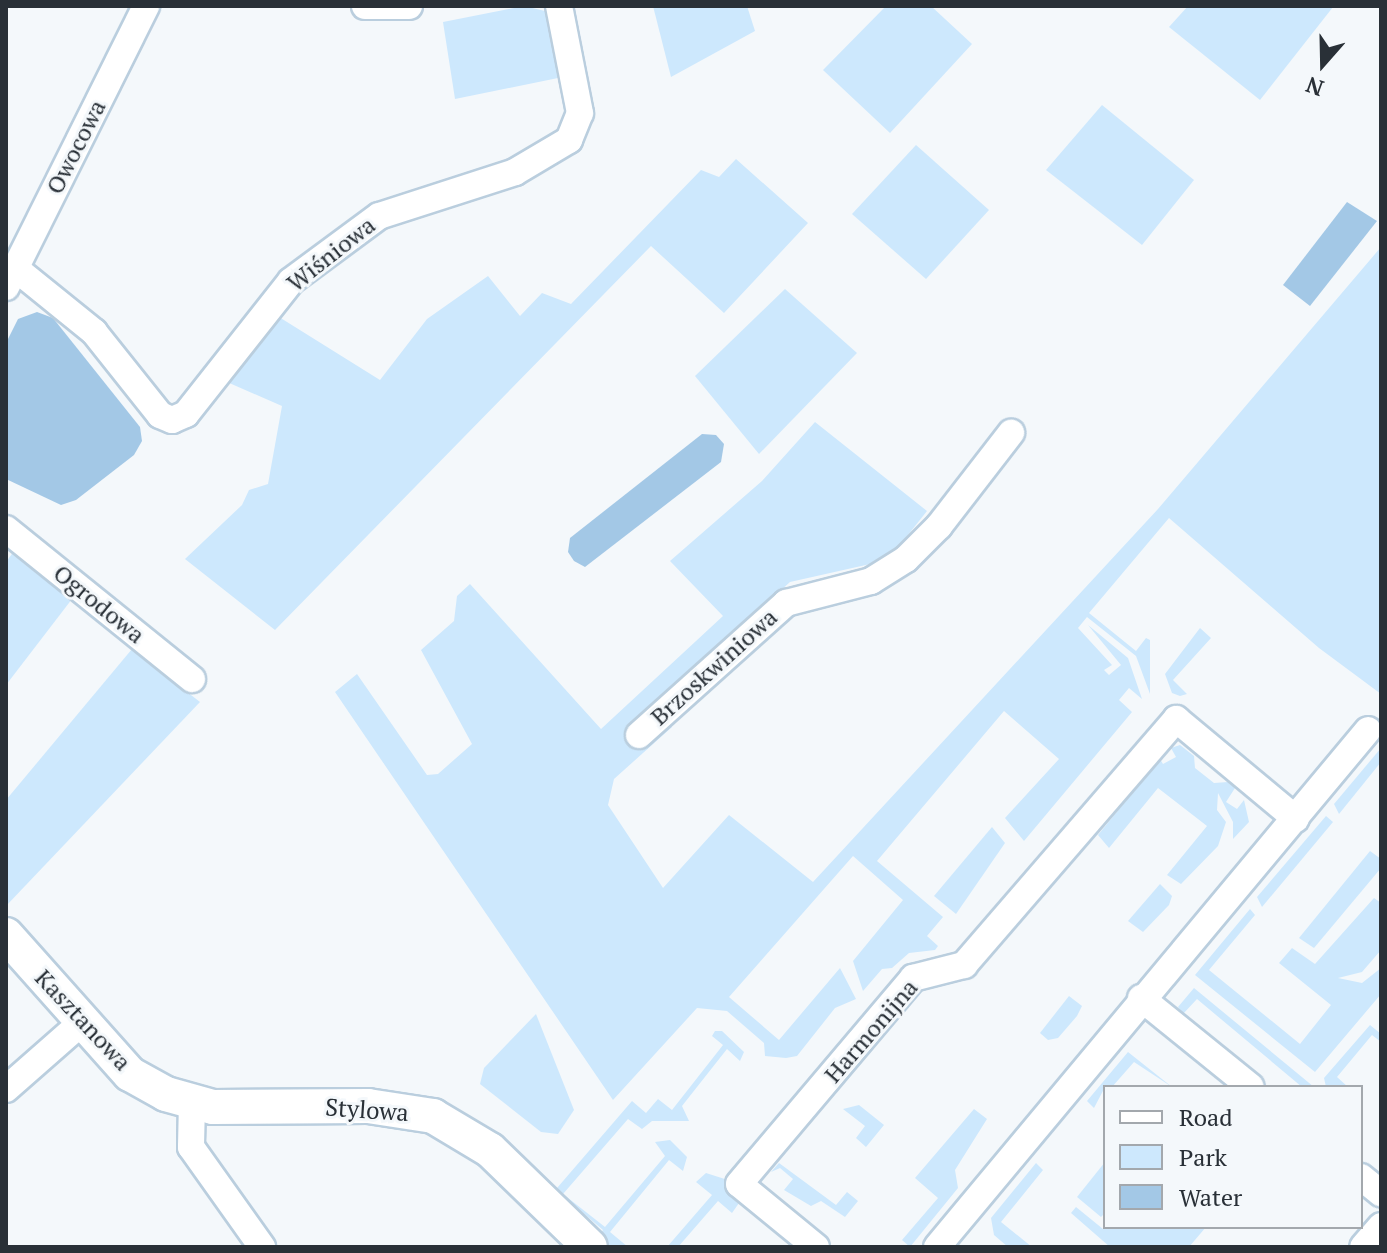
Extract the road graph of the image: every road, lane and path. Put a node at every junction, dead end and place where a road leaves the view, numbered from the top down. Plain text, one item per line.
1 (146, 6) edge
2 (365, 6) edge
3 (409, 6) edge
4 (559, 6) edge
5 (11, 278) edge
6 (1011, 433) dead end
7 (6, 529) edge
8 (192, 679) dead end
9 (1368, 730) dead end
10 (639, 735) dead end
11 (1296, 819) junction
12 (6, 935) edge
13 (1141, 998) junction
14 (81, 1023) junction
15 (1249, 1085) edge
16 (6, 1089) edge
17 (192, 1102) junction
18 (1363, 1179) edge
19 (1381, 1193) edge
20 (1381, 1226) edge
21 (944, 1245) edge
22 (262, 1247) edge
23 (590, 1247) edge
24 (816, 1247) edge
25 (1363, 1247) edge

1 - 5 street, Owocowa
2 - 3 street
4 - 5 street, Wiśniowa
6 - 10 street, Brzoskwiniowa
7 - 8 street, Ogrodowa
9 - 11 street
11 - 13 street
11 - 24 street, Harmonijna
12 - 14 street, Kasztanowa
13 - 15 street
13 - 21 street
14 - 16 street
14 - 17 street, Kasztanowa
17 - 22 street
17 - 23 street, Stylowa
18 - 19 street
20 - 25 street

